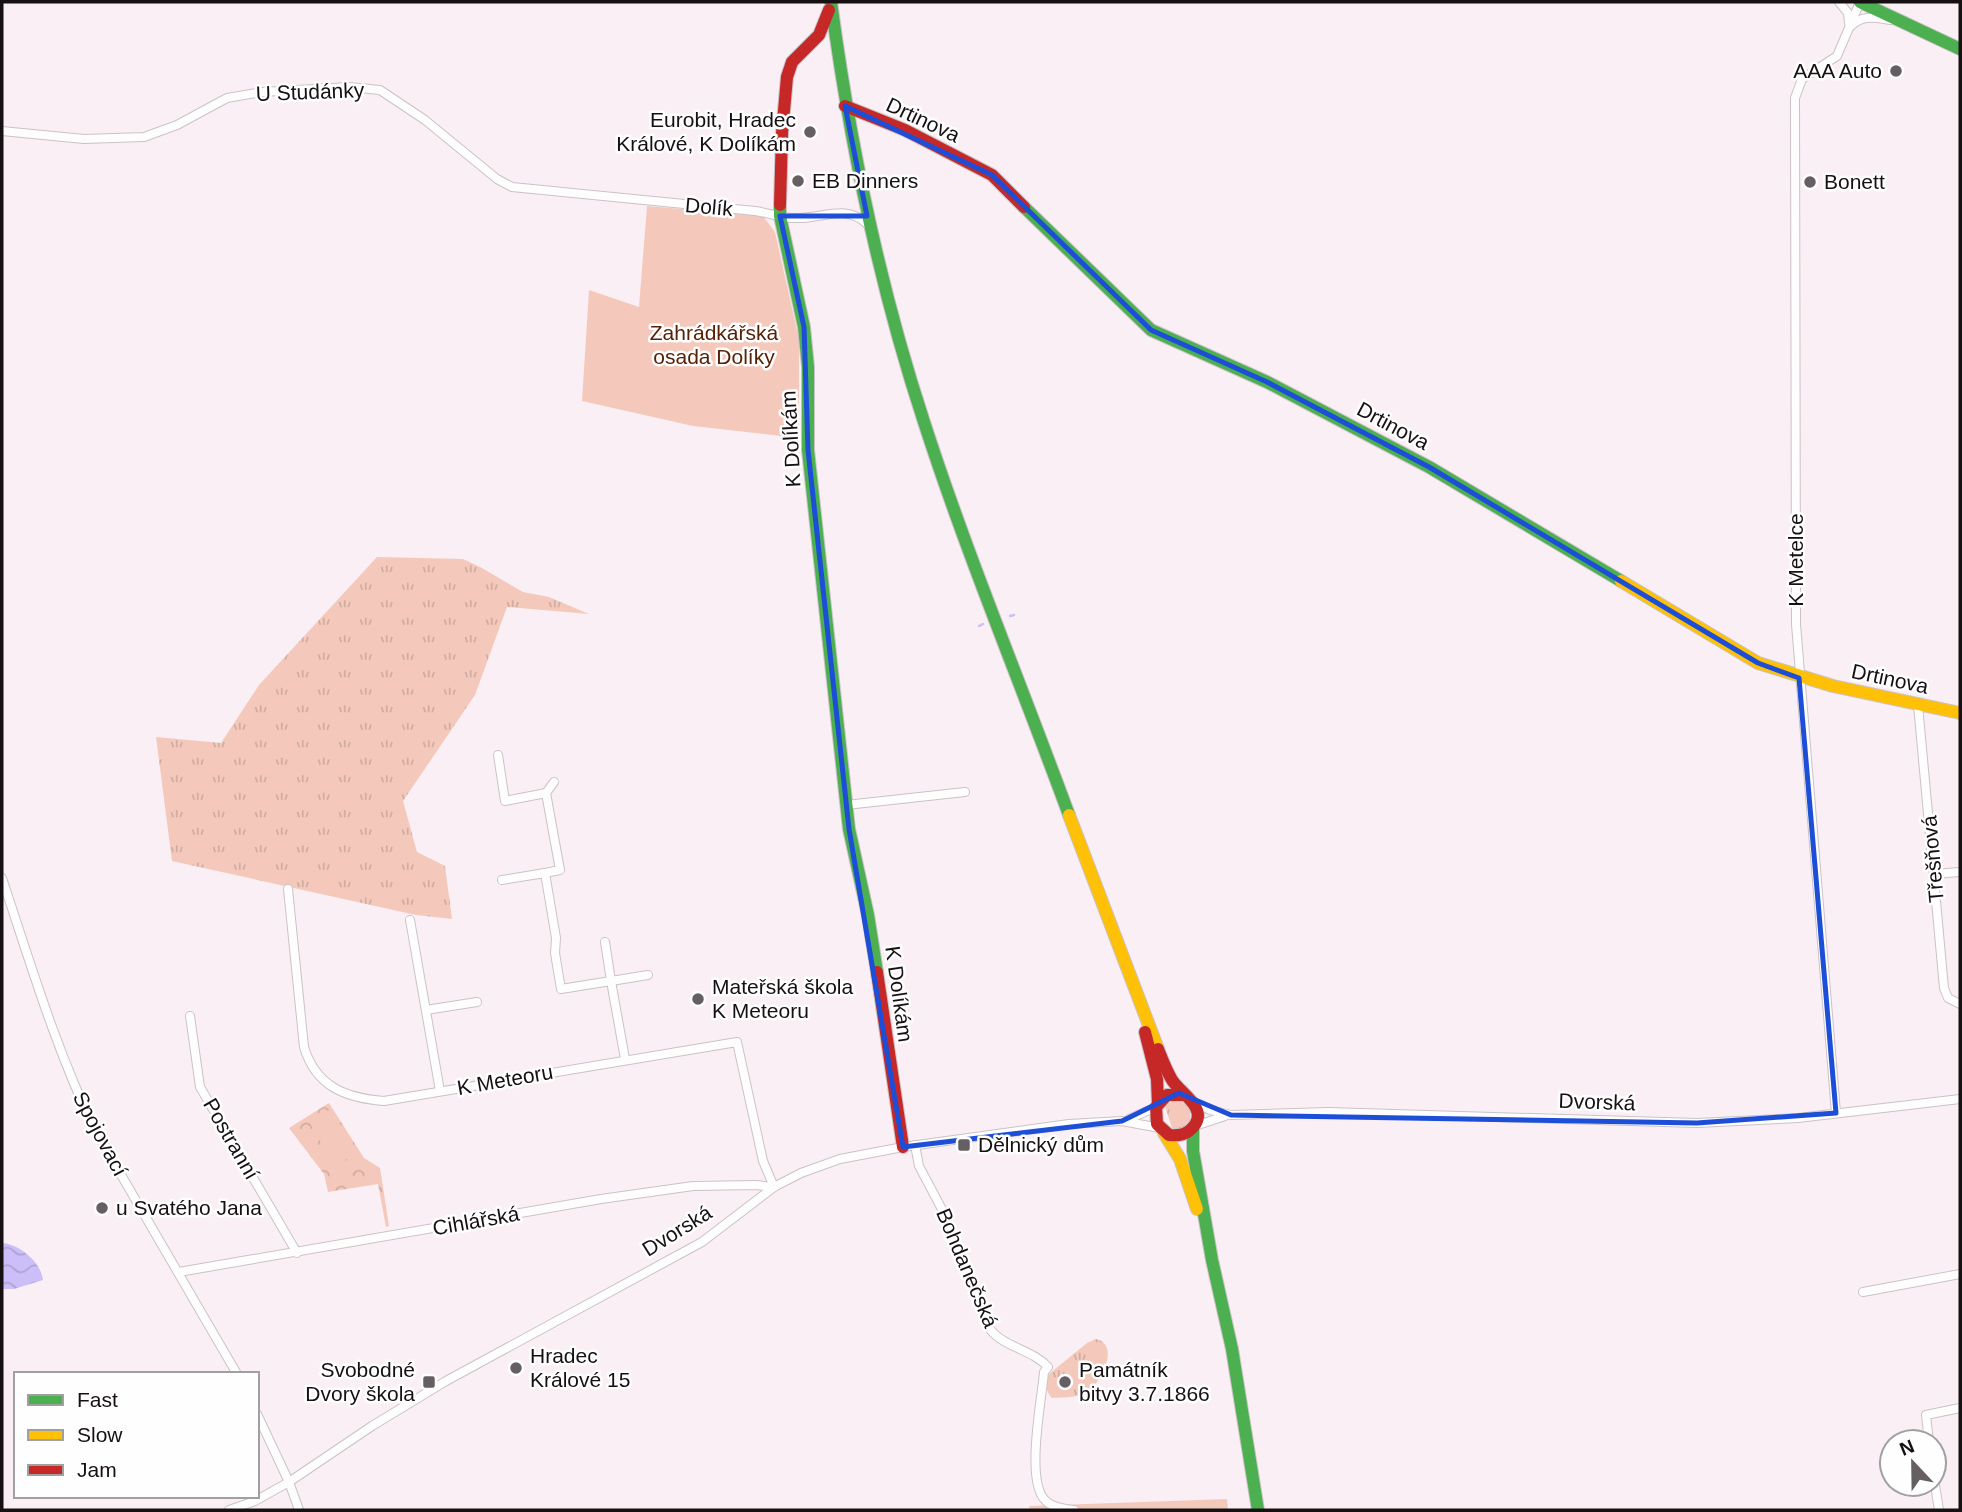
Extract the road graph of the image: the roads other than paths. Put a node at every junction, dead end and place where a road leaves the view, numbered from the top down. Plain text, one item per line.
1 (830, 2) edge
2 (1839, 2) edge
3 (1860, 2) edge
4 (1900, 21) junction
5 (1849, 28) junction
6 (1960, 50) edge
7 (845, 106) junction
8 (2, 131) edge
9 (637, 200) joint
10 (780, 216) junction
11 (869, 226) junction
12 (1799, 678) junction
13 (1918, 705) junction
14 (1960, 713) edge
15 (498, 755) dead end
16 (554, 782) dead end
17 (965, 792) dead end
18 (546, 793) junction
19 (846, 806) junction
20 (1960, 872) edge
21 (545, 873) junction
22 (1934, 874) junction
23 (2, 878) edge
24 (502, 880) dead end
25 (288, 889) dead end
26 (410, 920) dead end
27 (605, 942) dead end
28 (648, 975) dead end
29 (611, 981) junction
30 (1133, 987) junction
31 (477, 1002) dead end
32 (1960, 1004) edge
33 (426, 1010) junction
34 (190, 1016) dead end
35 (625, 1059) junction
36 (440, 1091) junction
37 (1960, 1098) edge
38 (1190, 1099) junction
39 (1157, 1105) junction
40 (1836, 1114) junction
41 (1231, 1115) junction
42 (1122, 1121) junction
43 (1194, 1127) junction
44 (1162, 1130) junction
45 (909, 1146) junction
46 (774, 1187) junction
47 (1211, 1249) junction
48 (297, 1253) junction
49 (179, 1272) junction
50 (1960, 1274) edge
51 (1863, 1292) dead end
52 (236, 1372) edge
53 (1960, 1408) edge
54 (259, 1418) edge
55 (1926, 1428) edge
56 (289, 1482) junction
57 (1257, 1509) edge
58 (229, 1510) edge
59 (299, 1510) edge
60 (1074, 1510) edge

1 - 7 street
1 - 10 street, K Dolíkám
2 - 5 street
3 - 4 street
3 - 5 street, K Metelce
4 - 5 street
4 - 6 street
5 - 12 street, K Metelce
7 - 11 street
7 - 12 street, Drtinova
8 - 9 street, U Studánky
9 - 10 street, Dolík
10 - 11 street, Dolík
10 - 19 street, K Dolíkám
11 - 30 street
12 - 13 street, Drtinova
12 - 40 street, K Metelce
13 - 14 street, Drtinova
13 - 22 street, Třešňová
15 - 18 street
16 - 18 street
17 - 19 street
18 - 21 street
19 - 45 street, K Dolíkám
20 - 22 street
21 - 24 street
21 - 29 street
22 - 32 street, Třešňová
23 - 49 street, Spojovací
25 - 36 street, K Meteoru
26 - 33 street
27 - 29 street
28 - 29 street
29 - 35 street
30 - 38 street
30 - 39 street
31 - 33 street
33 - 36 street
34 - 48 street, Postranní
35 - 36 street, K Meteoru
35 - 46 street, K Meteoru
37 - 40 street, Dvorská
38 - 39 street, Dvorská
38 - 41 street, Dvorská
38 - 43 street
39 - 42 street, Dvorská
39 - 44 street
40 - 41 street, Dvorská
41 - 43 street, Dvorská
42 - 44 street, Dvorská
42 - 45 street, Dvorská
43 - 44 street, Dvorská
43 - 47 street
44 - 47 street
45 - 46 street, Dvorská
45 - 60 street, Bohdanečská
46 - 48 street, Cihlářská
46 - 56 street, Dvorská
47 - 57 street
48 - 49 street, Cihlářská
49 - 52 street, Spojovací
50 - 51 street
53 - 55 street
54 - 56 street
56 - 58 street, Dvorská
56 - 59 street

